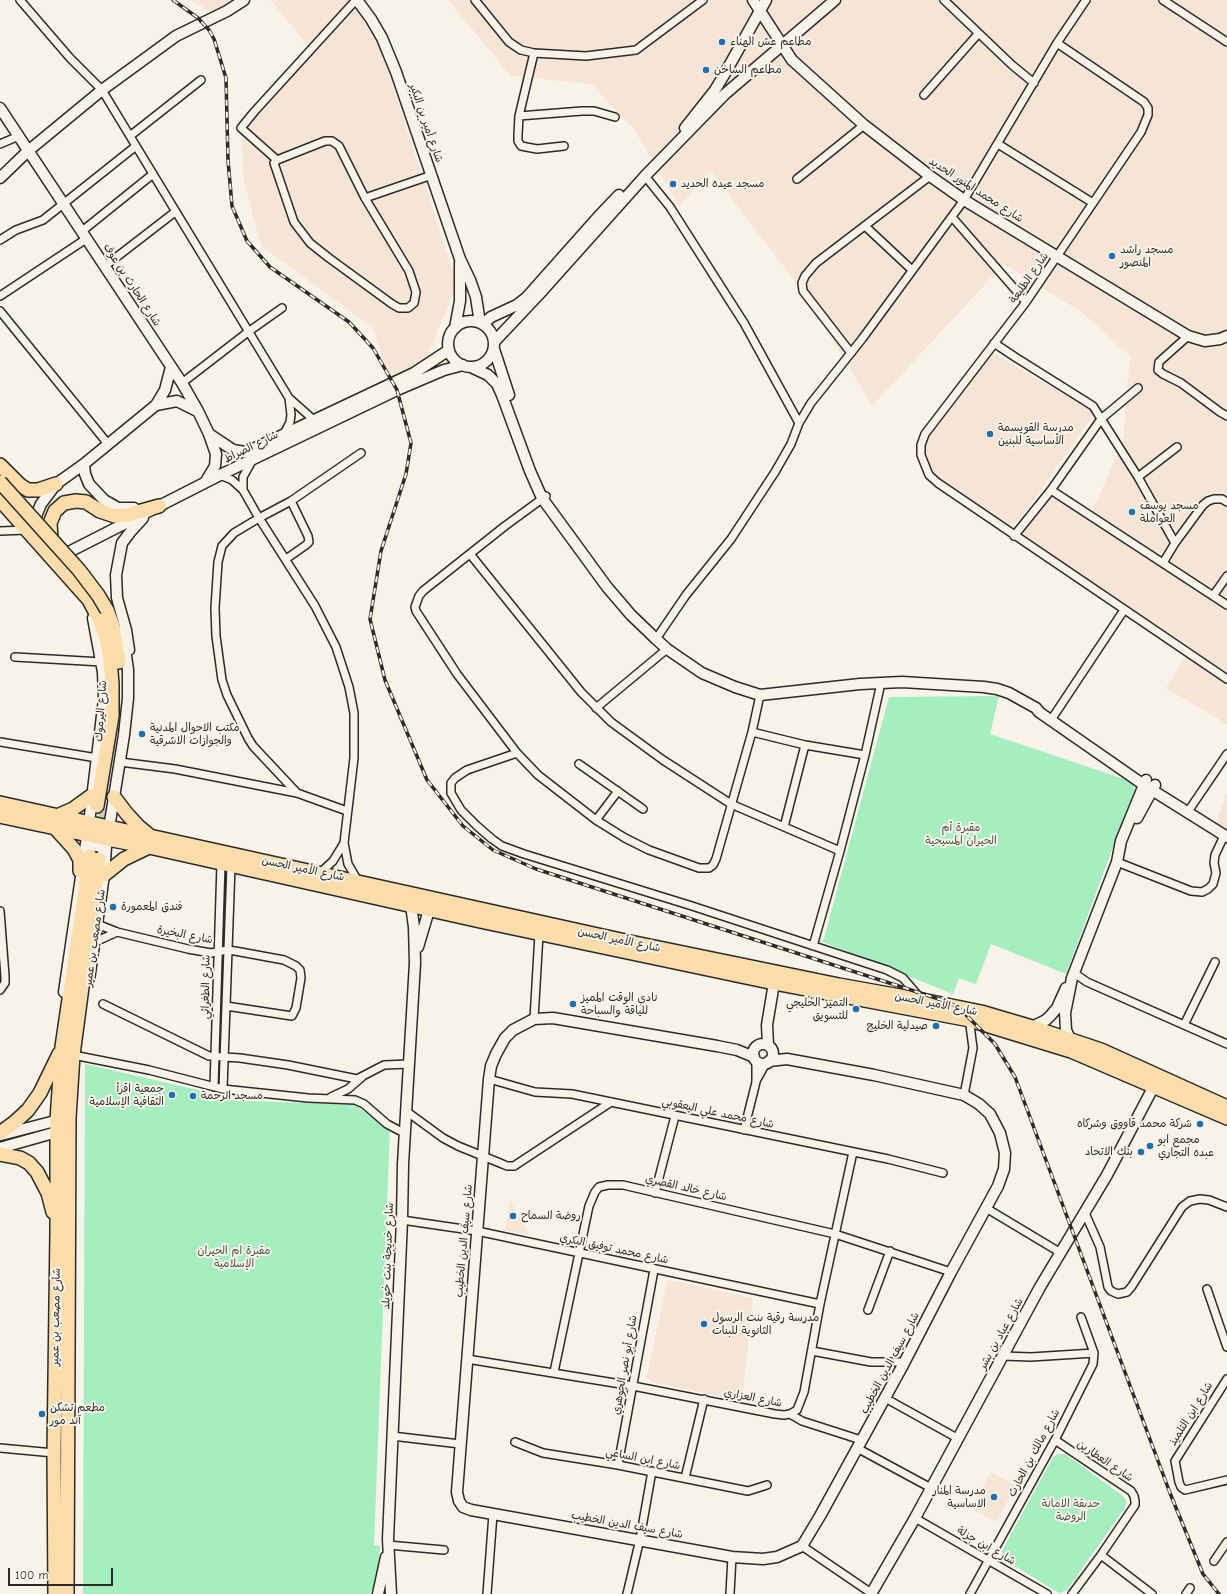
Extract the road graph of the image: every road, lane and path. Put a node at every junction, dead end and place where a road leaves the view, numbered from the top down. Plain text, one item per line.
1 (20, 0) edge
2 (244, 0) edge
3 (356, 0) edge
4 (475, 0) edge
5 (702, 0) edge
6 (754, 0) edge
7 (766, 0) edge
8 (835, 0) edge
9 (944, 0) edge
10 (1086, 0) edge
11 (1163, 0) edge
12 (1173, 2) edge
13 (760, 9) junction
14 (978, 34) junction
15 (1227, 42) edge
16 (1057, 43) junction
17 (783, 45) junction
18 (534, 53) junction
19 (724, 75) junction
20 (201, 80) dead end
21 (1034, 83) junction
22 (736, 85) junction
23 (102, 90) junction
24 (924, 95) dead end
25 (0, 108) edge
26 (520, 116) junction
27 (616, 117) dead end
28 (864, 125) junction
29 (19, 136) junction
30 (130, 136) junction
31 (0, 144) edge
32 (998, 144) junction
33 (136, 146) junction
34 (564, 146) dead end
35 (28, 150) junction
36 (277, 160) junction
37 (153, 174) junction
38 (432, 176) junction
39 (645, 176) junction
40 (930, 176) junction
41 (0, 178) edge
42 (797, 179) dead end
43 (365, 198) junction
44 (964, 200) junction
45 (64, 203) junction
46 (1093, 203) junction
47 (175, 212) junction
48 (952, 217) junction
49 (865, 226) junction
50 (84, 235) junction
51 (0, 240) edge
52 (1058, 256) junction
53 (460, 259) junction
54 (105, 266) junction
55 (912, 270) junction
56 (0, 296) edge
57 (1026, 302) junction
58 (282, 308) dead end
59 (0, 311) edge
60 (482, 324) junction
61 (455, 328) junction
62 (248, 332) junction
63 (1188, 336) junction
64 (1227, 336) edge
65 (994, 343) junction
66 (494, 345) junction
67 (449, 350) junction
68 (851, 353) junction
69 (467, 366) junction
70 (171, 367) junction
71 (182, 383) junction
72 (1138, 388) dead end
73 (289, 398) junction
74 (156, 405) junction
75 (198, 411) junction
76 (1227, 416) edge
77 (1101, 419) junction
78 (315, 421) junction
79 (799, 423) junction
80 (209, 434) junction
81 (283, 436) junction
82 (108, 444) junction
83 (1177, 447) dead end
84 (361, 453) dead end
85 (254, 459) junction
86 (84, 464) junction
87 (0, 465) edge
88 (220, 475) junction
89 (1138, 477) junction
90 (0, 482) edge
91 (205, 483) junction
92 (56, 484) junction
93 (244, 490) junction
94 (1051, 490) junction
95 (544, 497) junction
96 (0, 501) edge
97 (291, 501) junction
98 (1227, 502) edge
99 (158, 507) junction
100 (259, 518) junction
101 (0, 531) edge
102 (28, 532) junction
103 (1014, 536) junction
104 (51, 539) junction
105 (1175, 543) junction
106 (470, 554) junction
107 (286, 559) junction
108 (53, 560) junction
109 (1163, 563) junction
110 (1227, 576) edge
111 (1213, 596) junction
112 (89, 600) junction
113 (1227, 605) edge
114 (1124, 610) junction
115 (656, 639) junction
116 (121, 647) junction
117 (667, 649) junction
118 (15, 657) dead end
119 (102, 662) junction
120 (128, 670) junction
121 (1227, 679) edge
122 (881, 684) junction
123 (760, 694) junction
124 (596, 708) junction
125 (1052, 718) junction
126 (752, 732) junction
127 (0, 742) edge
128 (805, 745) junction
129 (517, 753) junction
130 (1227, 754) edge
131 (864, 755) junction
132 (97, 758) junction
133 (120, 762) junction
134 (579, 764) dead end
135 (1149, 785) junction
136 (618, 791) junction
137 (296, 793) junction
138 (0, 803) edge
139 (102, 804) junction
140 (731, 804) junction
141 (643, 809) dead end
142 (347, 811) junction
143 (1188, 811) junction
144 (0, 816) edge
145 (596, 820) junction
146 (56, 822) junction
147 (784, 827) junction
148 (88, 829) junction
149 (108, 833) junction
150 (1226, 836) edge
151 (150, 842) junction
152 (344, 843) junction
153 (840, 851) junction
154 (95, 855) junction
155 (1118, 857) junction
156 (226, 865) junction
157 (80, 871) junction
158 (320, 873) junction
159 (104, 876) junction
160 (358, 882) junction
161 (410, 905) junction
162 (429, 910) junction
163 (0, 911) edge
164 (97, 924) junction
165 (116, 932) junction
166 (539, 934) junction
167 (95, 942) junction
168 (813, 946) junction
169 (227, 950) junction
170 (218, 952) junction
171 (1215, 962) dead end
172 (415, 963) junction
173 (1073, 976) junction
174 (774, 983) junction
175 (0, 990) edge
176 (922, 1000) junction
177 (102, 1004) dead end
178 (226, 1006) junction
179 (968, 1014) junction
180 (534, 1019) junction
181 (1184, 1025) junction
182 (1032, 1027) junction
183 (1070, 1039) junction
184 (1227, 1044) edge
185 (69, 1047) junction
186 (764, 1047) junction
187 (737, 1050) junction
188 (216, 1056) junction
189 (225, 1056) junction
190 (755, 1059) junction
191 (787, 1060) junction
192 (768, 1062) junction
193 (409, 1064) junction
194 (364, 1076) junction
195 (489, 1079) junction
196 (756, 1082) junction
197 (1154, 1086) junction
198 (214, 1087) junction
199 (223, 1089) junction
200 (964, 1094) junction
201 (328, 1099) junction
202 (611, 1102) junction
203 (1227, 1108) edge
204 (406, 1111) junction
205 (675, 1116) junction
206 (1227, 1118) edge
207 (63, 1125) junction
208 (744, 1130) junction
209 (0, 1134) edge
210 (404, 1134) junction
211 (0, 1148) edge
212 (853, 1152) junction
213 (0, 1154) edge
214 (483, 1156) junction
215 (943, 1173) dead end
216 (655, 1193) junction
217 (1227, 1207) edge
218 (986, 1208) junction
219 (1085, 1213) junction
220 (402, 1220) junction
221 (58, 1231) junction
222 (477, 1232) junction
223 (835, 1234) junction
224 (890, 1251) junction
225 (578, 1253) junction
226 (1061, 1253) junction
227 (654, 1270) junction
228 (951, 1272) junction
229 (1207, 1288) dead end
230 (820, 1304) junction
231 (868, 1310) dead end
232 (1081, 1317) dead end
233 (1227, 1347) edge
234 (812, 1351) junction
235 (1094, 1353) junction
236 (1003, 1356) junction
237 (467, 1359) junction
238 (905, 1362) junction
239 (554, 1372) junction
240 (1227, 1379) edge
241 (633, 1386) junction
242 (886, 1398) junction
243 (704, 1399) junction
244 (790, 1414) junction
245 (392, 1436) junction
246 (957, 1438) junction
247 (1055, 1440) junction
248 (515, 1442) dead end
249 (460, 1444) junction
250 (859, 1444) junction
251 (0, 1448) edge
252 (54, 1453) junction
253 (618, 1465) junction
254 (652, 1471) junction
255 (685, 1478) junction
256 (1227, 1480) edge
257 (768, 1485) dead end
258 (931, 1488) junction
259 (493, 1514) junction
260 (915, 1518) junction
261 (640, 1539) junction
262 (1227, 1542) edge
263 (802, 1546) junction
264 (388, 1547) junction
265 (444, 1550) dead end
266 (1101, 1555) junction
267 (732, 1557) junction
268 (988, 1559) junction
269 (1214, 1561) dead end
270 (64, 1594) edge
271 (378, 1594) edge
272 (391, 1594) edge
273 (487, 1594) edge
274 (627, 1594) edge
275 (730, 1594) edge
276 (871, 1594) edge
277 (970, 1594) edge
278 (1047, 1594) edge
279 (1072, 1594) edge
280 (1152, 1594) edge

1 - 23 street
2 - 23 street
3 - 36 street
3 - 38 street, شارع أمير بن البكير
4 - 18 street
5 - 18 street
6 - 13 street, شارع محمد المنور الحديد
7 - 13 street
8 - 17 street
9 - 14 street
10 - 16 street
11 - 12 street
12 - 15 street
13 - 17 street, شارع محمد المنور الحديد
13 - 19 street
14 - 21 street
14 - 24 street
16 - 21 street
16 - 46 street, شارع الطليعة
17 - 22 street
17 - 28 street, شارع محمد المنور الحديد
18 - 26 street
19 - 22 street
19 - 60 street
20 - 30 street
21 - 32 street
22 - 39 street
23 - 30 street
23 - 35 street
25 - 29 street, شارع الحارث بن عوف
26 - 27 street
26 - 34 street
28 - 40 street, شارع محمد المنور الحديد
28 - 42 street
29 - 31 street
29 - 35 street, شارع الحارث بن عوف
30 - 33 street
32 - 44 street
32 - 46 street
33 - 37 street
33 - 45 street
35 - 41 street
35 - 45 street, شارع الحارث بن عوف
36 - 43 street
36 - 43 street
37 - 47 street
37 - 50 street
38 - 43 street
38 - 53 street, شارع أمير بن البكير
39 - 66 street
39 - 79 street
40 - 44 street, شارع محمد المنور الحديد
40 - 49 street
44 - 48 street
44 - 52 street, شارع محمد المنور الحديد
45 - 50 street, شارع الحارث بن عوف
45 - 51 street
46 - 52 street, شارع الطليعة
47 - 54 street
47 - 62 street
48 - 55 street
48 - 57 street
49 - 55 street
49 - 68 street
50 - 54 street, شارع الحارث بن عوف
50 - 56 street
52 - 57 street, شارع الطليعة
52 - 63 street, شارع محمد المنور الحديد
53 - 60 street, شارع أمير بن البكير
53 - 61 street, شارع أمير بن البكير
54 - 70 street, شارع الحارث بن عوف
55 - 68 street
57 - 65 street, شارع الطليعة
58 - 62 street
59 - 82 street
60 - 61 street
60 - 66 street
61 - 67 street
62 - 71 street
62 - 73 street
63 - 64 street, شارع محمد المنور الحديد
63 - 76 street
65 - 77 street
65 - 103 street, شارع الطليعة
66 - 69 street
66 - 95 street
67 - 69 street
67 - 78 street, شارع الصراط
68 - 79 street
69 - 85 street, شارع الصراط
69 - 95 street
70 - 71 street, شارع الحارث بن عوف
70 - 74 street
71 - 75 street, شارع الحارث بن عوف
72 - 77 street
73 - 78 street
73 - 81 street
74 - 75 street
74 - 82 street
75 - 80 street, شارع الحارث بن عوف
77 - 89 street
77 - 94 street
78 - 81 street, شارع الصراط
79 - 115 street
80 - 81 street, شارع الصراط
80 - 91 street, شارع الحارث بن عوف
82 - 86 street
83 - 89 street
84 - 97 street
85 - 88 street, شارع الصراط
85 - 93 street
86 - 92 street
86 - 99 street
87 - 92 highway
88 - 91 street, شارع الصراط
88 - 93 street
89 - 105 street
90 - 104 highway, شارع اليرموك, bridge
91 - 99 street, شارع الصراط
92 - 102 street
93 - 100 street
94 - 103 street
94 - 109 street
95 - 106 street
95 - 115 street
96 - 102 highway, شارع اليرموك
97 - 100 street
97 - 107 street
98 - 105 street
99 - 104 highway
99 - 108 street, شارع الصراط
99 - 120 street
100 - 107 street
100 - 137 street
101 - 102 street
102 - 108 highway, شارع اليرموك
103 - 114 street
104 - 116 highway, شارع اليرموك, bridge
105 - 109 street
106 - 124 street
106 - 129 street
107 - 142 street
108 - 112 highway, شارع اليرموك
109 - 111 street
110 - 111 street
111 - 113 street
112 - 119 street, شارع اليرموك
112 - 139 highway, شارع اليرموك
114 - 121 street
114 - 125 street
115 - 117 street
116 - 120 street, شارع اليرموك
116 - 139 highway, شارع اليرموك
117 - 123 street
117 - 124 street
118 - 119 street
119 - 132 street, شارع اليرموك
120 - 133 street, شارع اليرموك
122 - 123 street
122 - 125 street
122 - 131 street
123 - 126 street
124 - 140 street
125 - 135 street
126 - 128 street
126 - 140 street
127 - 132 street
128 - 131 street
128 - 147 street
129 - 145 street
129 - 168 street
130 - 143 street
131 - 153 street
132 - 139 street, شارع اليرموك
133 - 137 street
133 - 139 street, شارع اليرموك
134 - 136 street
135 - 143 street
135 - 155 street
136 - 141 street
136 - 145 street
137 - 142 street
138 - 146 highway, شارع الأمير الحسن
139 - 146 highway
139 - 148 street, شارع اليرموك
139 - 149 street, شارع اليرموك
139 - 151 highway
140 - 145 street
140 - 147 street
142 - 152 street
143 - 150 street
144 - 146 highway, شارع الأمير الحسن
146 - 148 highway, شارع الأمير الحسن
146 - 157 highway
147 - 153 street
148 - 149 highway, شارع الأمير الحسن
148 - 154 street, شارع مصعب بن عمير
149 - 151 highway, شارع الأمير الحسن
149 - 154 street, شارع مصعب بن عمير
150 - 155 street
151 - 156 highway, شارع الأمير الحسن
151 - 158 highway, شارع الأمير الحسن
151 - 159 highway
152 - 158 street
152 - 160 street
153 - 168 street
154 - 157 street, شارع مصعب بن عمير
154 - 159 street, شارع مصعب بن عمير
154 - 185 highway, شارع مصعب بن عمير
155 - 173 street
156 - 161 highway, شارع الأمير الحسن
156 - 169 street, شارع الطغرائي
156 - 170 street, شارع الطغرائي
157 - 185 street, شارع مصعب بن عمير
158 - 160 highway, شارع الأمير الحسن
159 - 164 street, شارع مصعب بن عمير
160 - 176 highway, شارع الأمير الحسن
161 - 162 highway, شارع الأمير الحسن
161 - 172 street, شارع خديجة بنت خويلد
162 - 166 highway, شارع الأمير الحسن
162 - 172 street, شارع خديجة بنت خويلد
163 - 175 street
164 - 165 street, شارع البخيرة
164 - 167 street, شارع مصعب بن عمير
165 - 167 street
165 - 170 street, شارع البخيرة
166 - 174 highway, شارع الأمير الحسن
166 - 180 street
167 - 185 street, شارع مصعب بن عمير
168 - 176 street
169 - 170 street, شارع البخيرة
169 - 178 street, شارع الطغرائي
169 - 178 street, شارع البخيرة
170 - 188 street, شارع الطغرائي
171 - 181 street
172 - 193 street, شارع خديجة بنت خويلد
173 - 181 street
173 - 182 street
173 - 183 street
174 - 179 highway, شارع الأمير الحسن
174 - 186 street
176 - 179 highway, شارع الأمير الحسن
177 - 188 street
178 - 189 street, شارع الطغرائي
179 - 182 highway, شارع الأمير الحسن
179 - 197 highway, شارع الأمير الحسن
179 - 200 street
180 - 187 street, شارع سيف الدين الخطيب
180 - 195 street, شارع سيف الدين الخطيب
181 - 184 street
182 - 183 highway, شارع الأمير الحسن
183 - 203 highway, شارع الأمير الحسن
185 - 198 street
185 - 207 highway, شارع مصعب بن عمير
185 - 209 highway
186 - 187 street, شارع سيف الدين الخطيب
186 - 190 street
186 - 191 street, شارع سيف الدين الخطيب
186 - 192 street
187 - 190 street, شارع سيف الدين الخطيب
188 - 189 street
188 - 198 street, شارع الطغرائي
189 - 194 street
189 - 199 street, شارع الطغرائي
190 - 192 street
190 - 196 street
191 - 192 street, شارع سيف الدين الخطيب
191 - 200 street, شارع سيف الدين الخطيب
192 - 196 street
193 - 194 street
193 - 204 street, شارع خديجة بنت خويلد
194 - 201 street
195 - 202 street, شارع محمد علي اليعقوبي
195 - 214 street, شارع سيف الدين الخطيب
196 - 208 street
197 - 206 highway, شارع الأمير الحسن
197 - 219 street, شارع عباد بن بشر
198 - 199 street
199 - 201 street
200 - 218 street, شارع سيف الدين الخطيب
201 - 210 street
202 - 205 street, شارع محمد علي اليعقوبي
202 - 214 street
204 - 210 street, شارع خديجة بنت خويلد
204 - 214 street
205 - 208 street, شارع محمد علي اليعقوبي
205 - 216 street
207 - 209 street
207 - 211 street
207 - 221 highway, شارع مصعب بن عمير
207 - 270 highway, شارع مصعب بن عمير
208 - 212 street, شارع محمد علي اليعقوبي
210 - 220 street, شارع خديجة بنت خويلد
212 - 215 street, شارع محمد علي اليعقوبي
212 - 223 street, شارع العزاري
213 - 221 highway
214 - 222 street, شارع سيف الدين الخطيب
216 - 223 street, شارع خالد القصري
216 - 225 street, شارع خالد القصري
217 - 219 street
218 - 226 street
218 - 228 street, شارع سيف الدين الخطيب
219 - 226 street, شارع عباد بن بشر
220 - 222 street, شارع محمد توفيق البكري
220 - 245 street, شارع خديجة بنت خويلد
221 - 252 highway, شارع مصعب بن عمير
222 - 225 street, شارع محمد توفيق البكري
222 - 237 street, شارع سيف الدين الخطيب
223 - 224 street, شارع خالد القصري
223 - 230 street, شارع العزاري
224 - 228 street, شارع خالد القصري
224 - 231 street
225 - 227 street, شارع محمد توفيق البكري
225 - 239 street, شارع خالد القصري
226 - 236 street, شارع عباد بن بشر
227 - 230 street, شارع محمد توفيق البكري
227 - 241 street, شارع أبو نصر الجوهري
228 - 238 street, شارع سيف الدين الخطيب
229 - 233 street
230 - 234 street, شارع العزاري
232 - 235 street
234 - 238 street
234 - 244 street, شارع العزاري
235 - 236 street
235 - 247 street, شارع مالك بن الحارث
236 - 246 street, شارع عباد بن بشر
237 - 239 street, شارع العزاري
237 - 249 street, شارع سيف الدين الخطيب
238 - 242 street, شارع سيف الدين الخطيب
239 - 241 street, شارع العزاري
240 - 256 street, شارع ابن التلميذ
241 - 243 street, شارع العزاري
241 - 253 street, شارع أبو نصر الجوهري
242 - 246 street
242 - 250 street, شارع سيف الدين الخطيب
243 - 244 street, شارع العزاري
243 - 255 street
244 - 250 street
245 - 249 street
245 - 264 street, شارع خديجة بنت خويلد
246 - 258 street, شارع عباد بن بشر
247 - 266 street, شارع العطارين
247 - 268 street, شارع مالك بن الحارث
248 - 253 street, شارع ابن الساعي
249 - 259 street, شارع سيف الدين الخطيب
250 - 258 street
250 - 263 street, شارع سيف الدين الخطيب
251 - 252 street
252 - 270 highway, شارع مصعب بن عمير
253 - 254 street, شارع ابن الساعي
254 - 255 street, شارع ابن الساعي
254 - 261 street
255 - 257 street, شارع ابن الساعي
258 - 260 street, شارع عباد بن بشر
259 - 261 street, شارع سيف الدين الخطيب
259 - 273 street
260 - 268 street, شارع ابن جزلة
260 - 276 street, شارع عباد بن بشر
261 - 267 street, شارع سيف الدين الخطيب
261 - 274 street
262 - 269 street
263 - 267 street, شارع سيف الدين الخطيب
263 - 276 street
264 - 265 street
264 - 271 street, شارع خديجة بنت خويلد
264 - 272 street, شارع خديجة بنت خويلد
266 - 279 street
266 - 280 street
267 - 275 street
268 - 277 street, شارع مالك بن الحارث
268 - 278 street, شارع ابن جزلة

